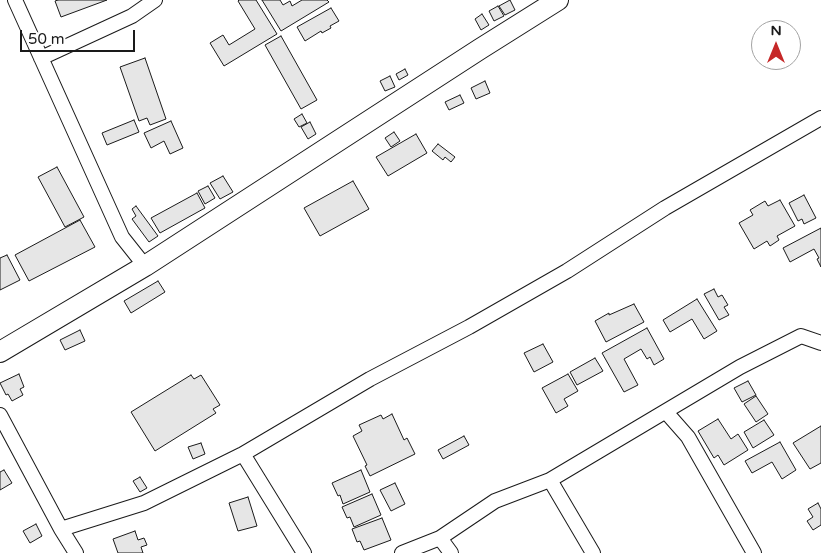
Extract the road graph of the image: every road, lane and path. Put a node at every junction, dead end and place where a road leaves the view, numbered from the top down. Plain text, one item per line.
1 (15, 0) edge
2 (155, 0) edge
3 (558, 0) edge
4 (41, 58) junction
5 (821, 118) edge
6 (146, 266) junction
7 (821, 343) edge
8 (0, 352) edge
9 (666, 412) junction
10 (0, 415) edge
11 (243, 454) junction
12 (550, 480) junction
13 (61, 529) junction
14 (440, 538) junction
15 (76, 553) edge
16 (304, 553) edge
17 (402, 553) edge
18 (451, 553) edge
19 (593, 553) edge
20 (754, 553) edge

1 - 4 street
2 - 4 street
3 - 6 main road
4 - 6 street
5 - 11 street
6 - 8 main road
7 - 9 street
9 - 12 street
9 - 20 street
10 - 13 street
11 - 13 street
11 - 16 street
12 - 14 street
12 - 19 street
13 - 15 street
14 - 17 street
14 - 18 street

